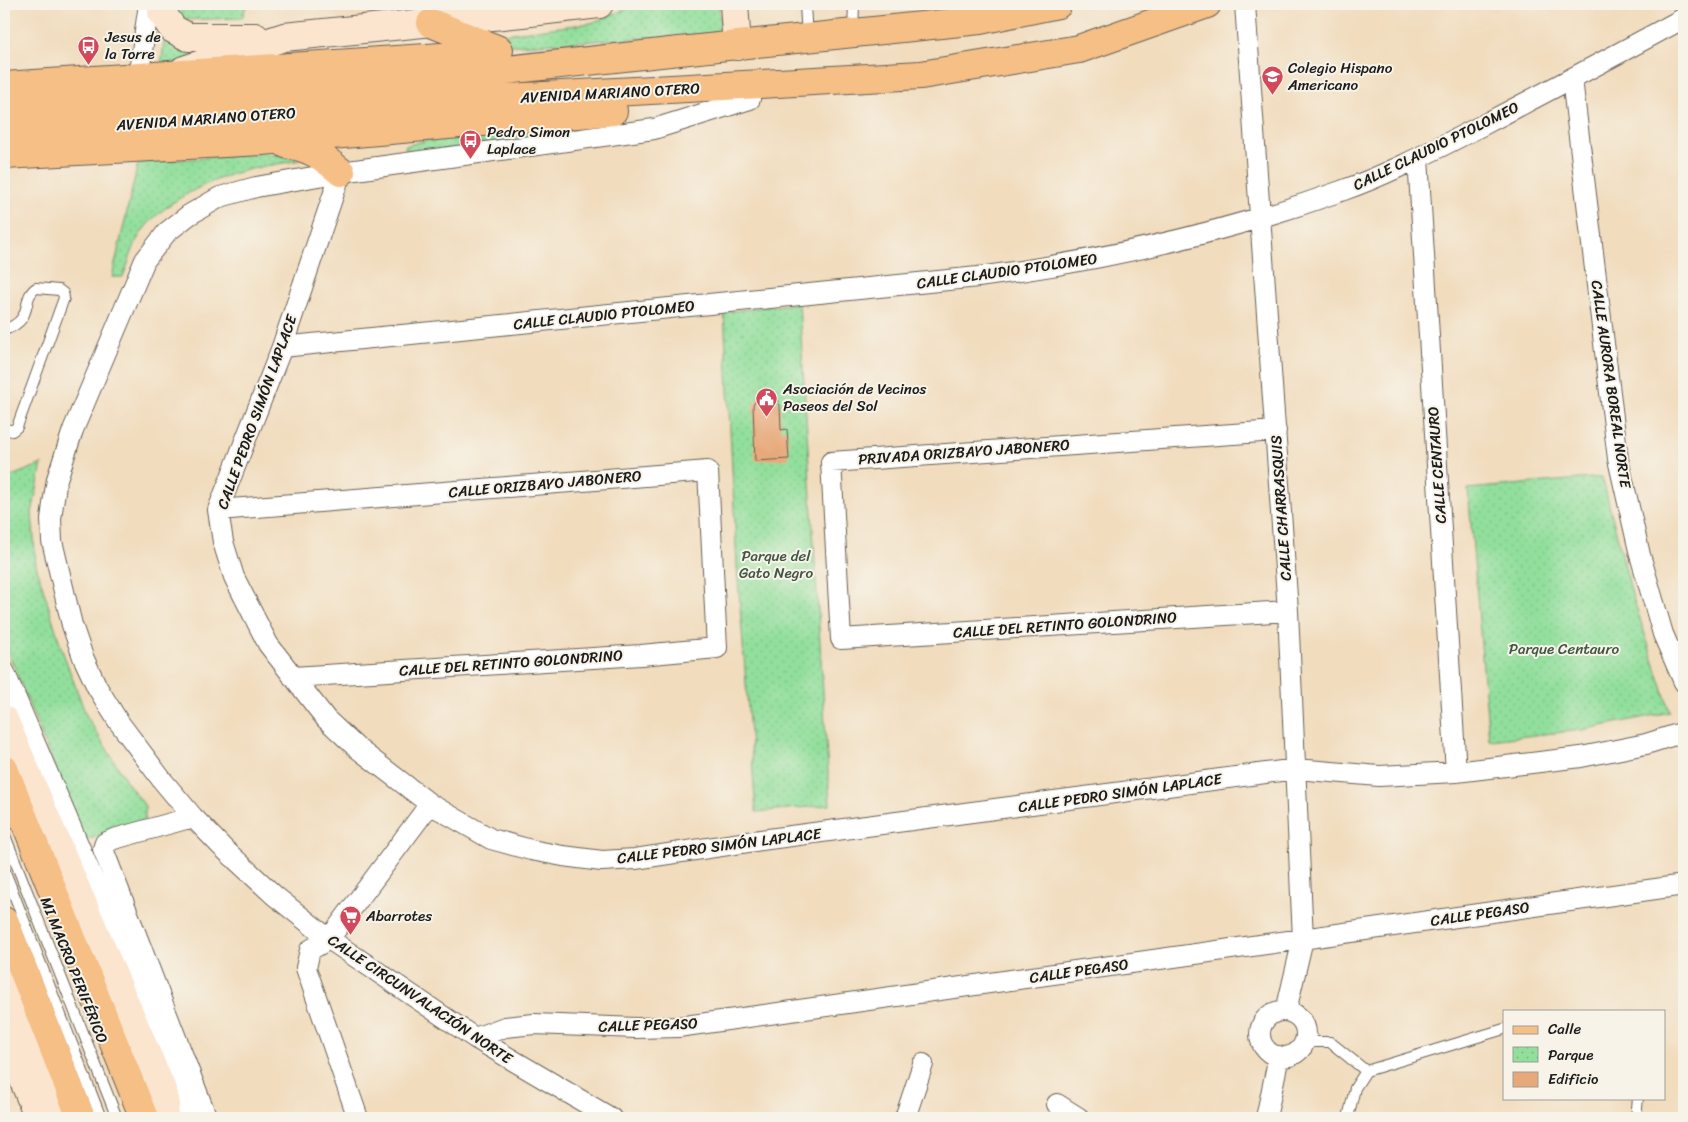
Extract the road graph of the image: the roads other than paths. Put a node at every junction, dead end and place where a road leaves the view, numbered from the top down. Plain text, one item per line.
1 (599, 4) edge
2 (734, 4) edge
3 (805, 4) edge
4 (854, 4) edge
5 (1058, 4) edge
6 (1207, 4) edge
7 (1245, 4) edge
8 (159, 7) edge
9 (1684, 18) edge
10 (430, 23) junction
11 (853, 33) junction
12 (284, 37) junction
13 (807, 38) junction
14 (737, 46) junction
15 (670, 52) junction
16 (507, 53) junction
17 (148, 70) junction
18 (1572, 79) junction
19 (807, 82) junction
20 (4, 86) edge
21 (398, 93) junction
22 (750, 99) junction
23 (4, 113) edge
24 (4, 135) edge
25 (262, 141) junction
26 (4, 155) edge
27 (1418, 158) junction
28 (341, 172) junction
29 (1260, 218) junction
30 (4, 330) edge
31 (282, 347) junction
32 (4, 428) edge
33 (1276, 431) junction
34 (218, 510) junction
35 (1288, 611) junction
36 (716, 636) joint
37 (841, 639) joint
38 (4, 671) edge
39 (293, 677) junction
40 (1684, 682) edge
41 (4, 720) edge
42 (1684, 732) edge
43 (4, 769) edge
44 (1296, 769) junction
45 (1456, 772) junction
46 (430, 804) junction
47 (193, 817) junction
48 (4, 833) edge
49 (4, 869) edge
50 (1684, 885) edge
51 (4, 921) edge
52 (329, 939) junction
53 (1303, 940) junction
54 (4, 963) edge
55 (1286, 1011) junction
56 (1503, 1029) edge
57 (4, 1032) edge
58 (475, 1038) junction
59 (1304, 1042) junction
60 (1279, 1056) junction
61 (923, 1064) dead end
62 (1366, 1071) junction
63 (1638, 1100) edge
64 (1057, 1104) dead end
65 (39, 1118) edge
66 (61, 1118) edge
67 (81, 1118) edge
68 (101, 1118) edge
69 (117, 1118) edge
70 (144, 1118) edge
71 (163, 1118) edge
72 (188, 1118) edge
73 (207, 1118) edge
74 (358, 1118) edge
75 (611, 1118) edge
76 (905, 1118) edge
77 (1079, 1118) edge
78 (1266, 1118) edge
79 (1348, 1118) edge
80 (1636, 1118) edge

1 - 10 main road
2 - 14 main road
3 - 13 lane
4 - 11 lane
5 - 11 main road, AVENIDA MARIANO OTERO
6 - 19 main road, AVENIDA MARIANO OTERO
7 - 29 street, CALLE CHARRASQUIS
8 - 12 main road
8 - 17 street
9 - 18 street, CALLE CLAUDIO PTOLOMEO
10 - 12 main road
10 - 16 main road
11 - 13 main road, AVENIDA MARIANO OTERO
12 - 17 main road
13 - 14 main road, AVENIDA MARIANO OTERO
14 - 15 main road, AVENIDA MARIANO OTERO
15 - 16 main road
15 - 21 main road, AVENIDA MARIANO OTERO
16 - 17 main road
17 - 20 main road
18 - 27 street, CALLE CLAUDIO PTOLOMEO
18 - 40 street, CALLE AURORA BOREAL NORTE
19 - 21 main road, AVENIDA MARIANO OTERO
19 - 22 main road
21 - 23 main road, AVENIDA MARIANO OTERO
21 - 24 main road, AVENIDA MARIANO OTERO
22 - 25 main road
22 - 28 street, CALLE CIRCUNVALACIÓN NORTE
25 - 26 main road
25 - 28 main road
27 - 29 street, CALLE CLAUDIO PTOLOMEO
27 - 45 street, CALLE CENTAURO
28 - 31 street, CALLE PEDRO SIMÓN LAPLACE
28 - 47 street, CALLE CIRCUNVALACIÓN NORTE
29 - 31 street, CALLE CLAUDIO PTOLOMEO
29 - 33 street, CALLE CHARRASQUIS
30 - 32 lane
31 - 34 street, CALLE PEDRO SIMÓN LAPLACE
33 - 35 street, CALLE CHARRASQUIS
33 - 37 street, PRIVADA ORIZBAYO JABONERO
34 - 36 street, CALLE ORIZBAYO JABONERO
34 - 39 street, CALLE PEDRO SIMÓN LAPLACE
35 - 37 street, CALLE DEL RETINTO GOLONDRINO
35 - 44 street, CALLE CHARRASQUIS
36 - 39 street, CALLE DEL RETINTO GOLONDRINO
38 - 72 street
39 - 46 street, CALLE PEDRO SIMÓN LAPLACE
41 - 71 main road
42 - 45 street, CALLE PEDRO SIMÓN LAPLACE
43 - 70 main road
44 - 45 street, CALLE PEDRO SIMÓN LAPLACE
44 - 46 street, CALLE PEDRO SIMÓN LAPLACE
44 - 53 street, CALLE CHARRASQUIS
46 - 52 street
47 - 52 street, CALLE CIRCUNVALACIÓN NORTE
47 - 73 street
48 - 69 lane, MI MACRO PERIFÉRICO
49 - 68 lane, MI MACRO PERIFÉRICO
50 - 53 street, CALLE PEGASO
51 - 67 main road
52 - 58 street, CALLE CIRCUNVALACIÓN NORTE
52 - 74 street
53 - 55 street, CALLE CHARRASQUIS
53 - 58 street, CALLE PEGASO
54 - 66 main road
55 - 59 street
55 - 60 street
56 - 62 lane
57 - 65 main road
58 - 75 street, CALLE CIRCUNVALACIÓN NORTE
59 - 60 street
59 - 62 lane
60 - 78 street
61 - 76 street
62 - 79 lane
63 - 80 lane
64 - 77 street

